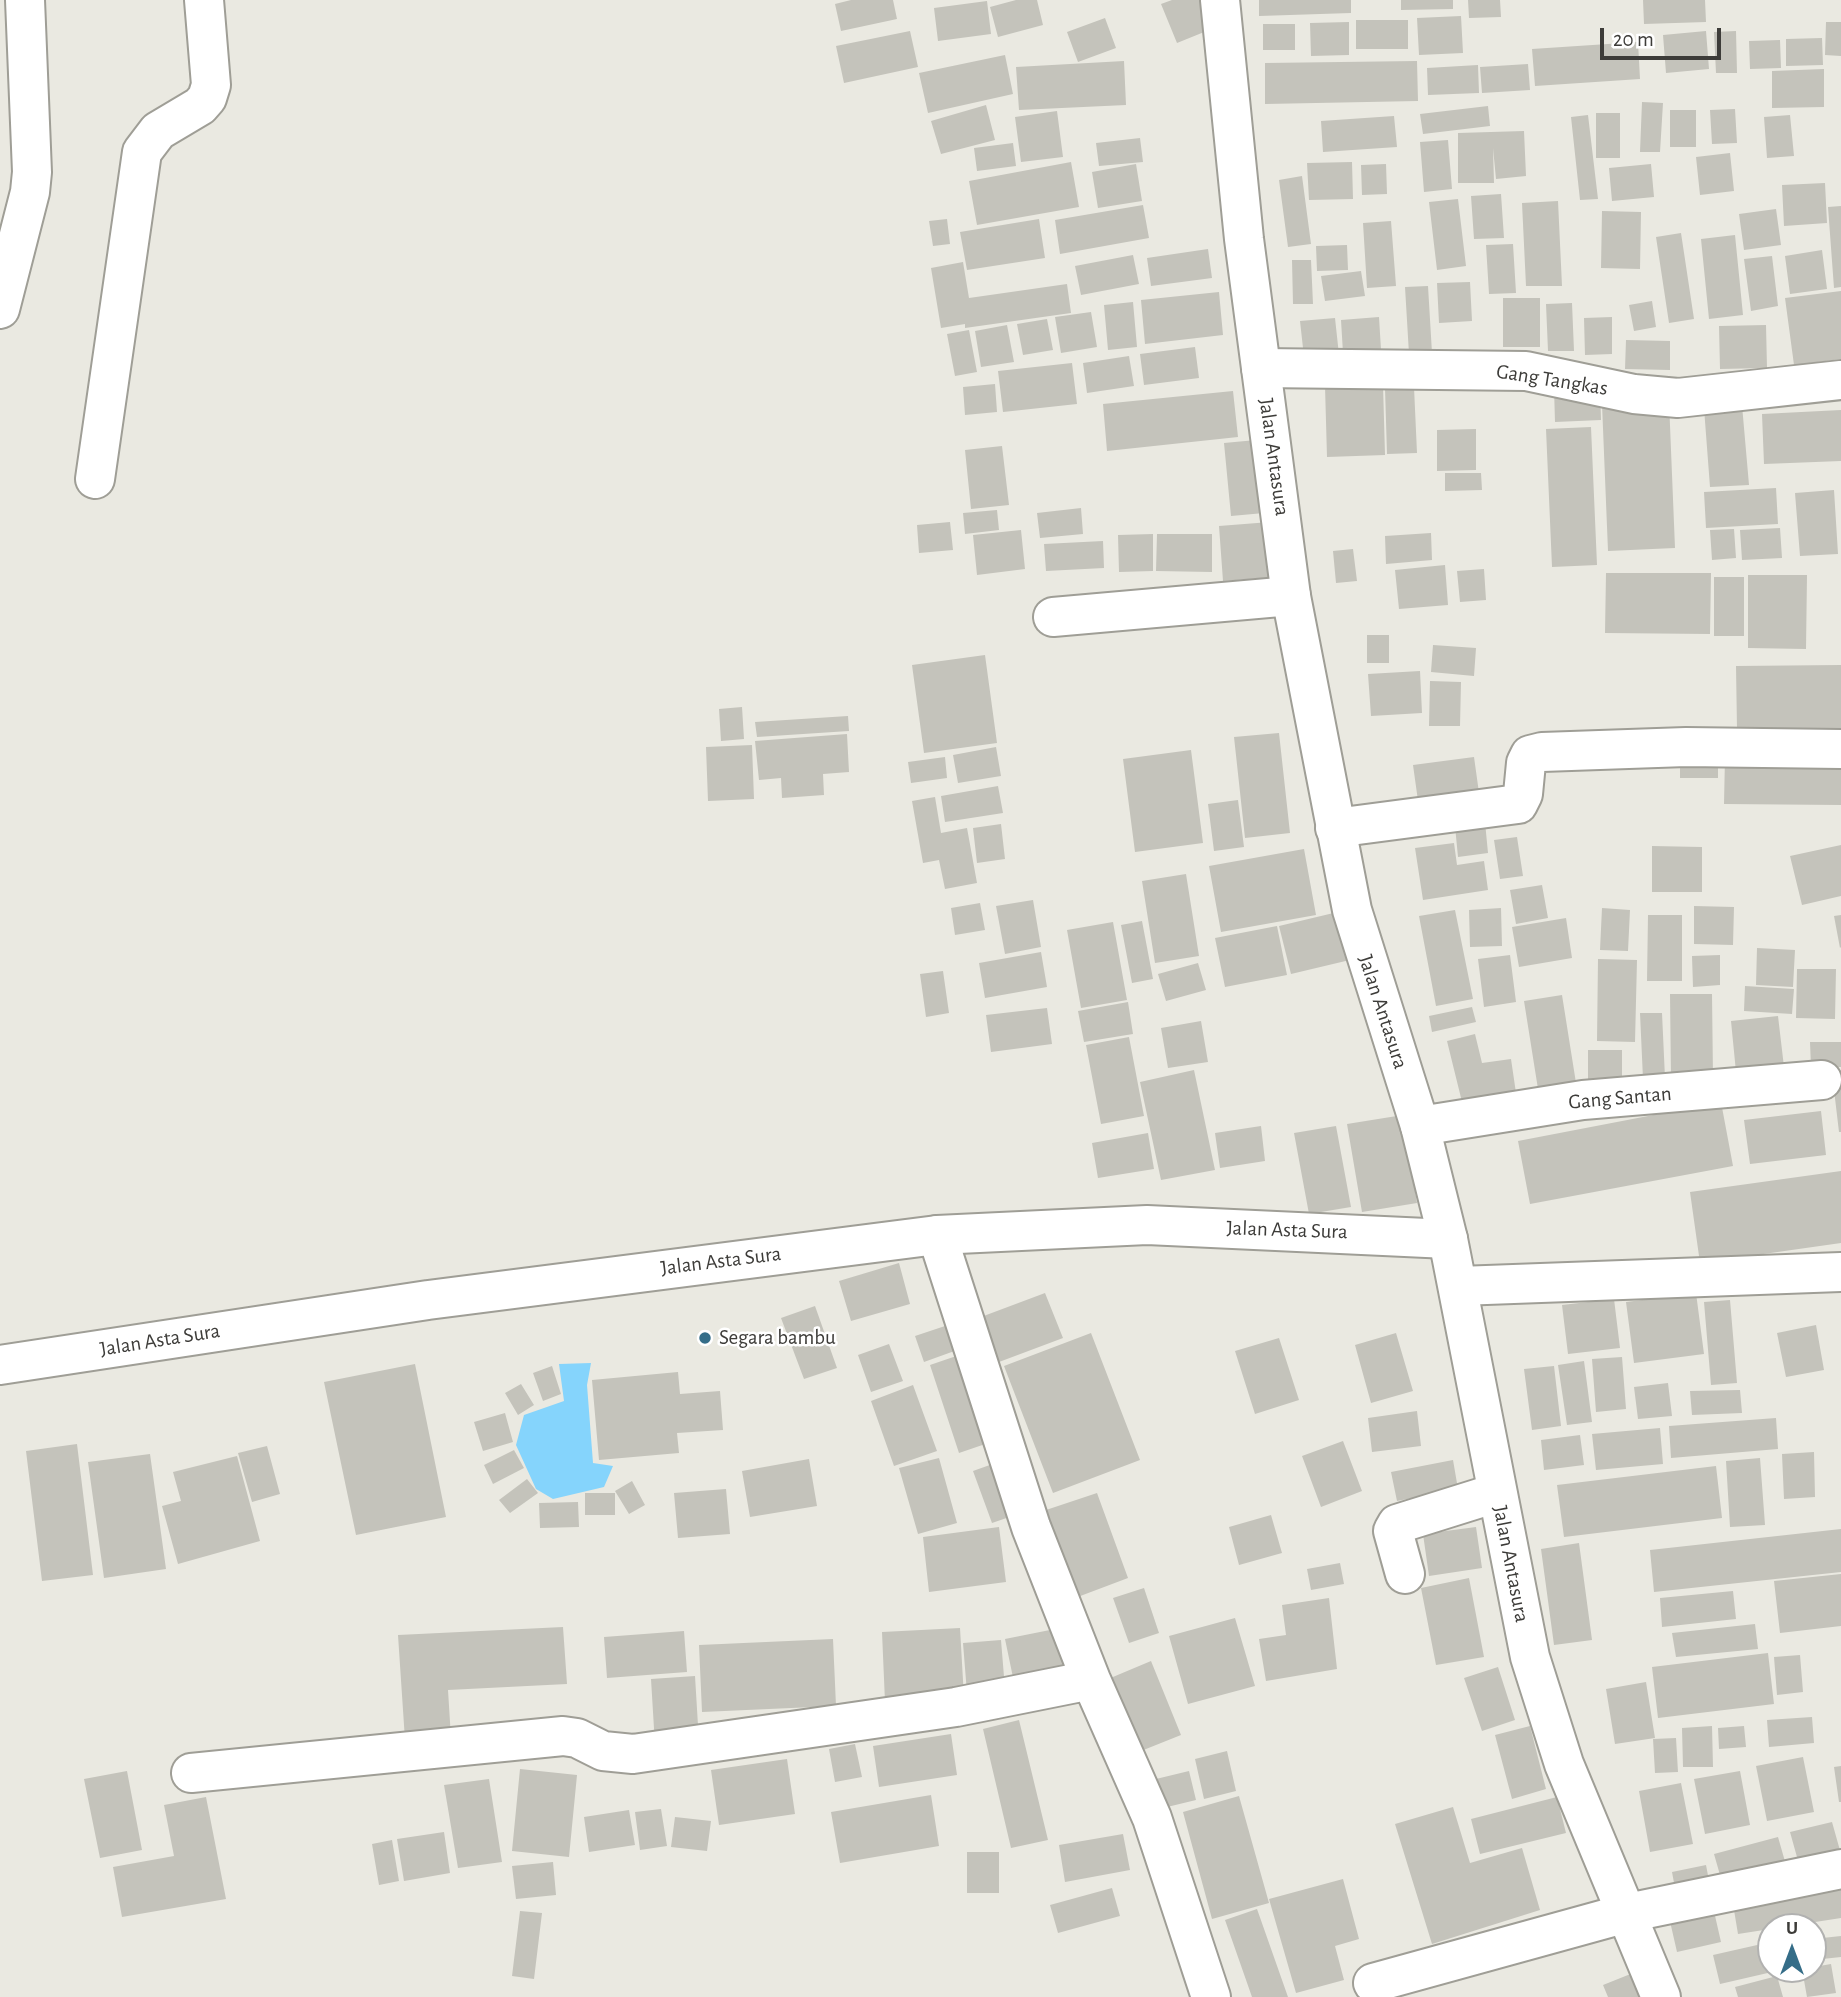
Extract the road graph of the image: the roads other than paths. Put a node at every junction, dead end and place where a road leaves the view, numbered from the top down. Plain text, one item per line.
1 (25, 0) edge
2 (204, 0) edge
3 (1220, 0) edge
4 (0, 309) edge
5 (1261, 368) junction
6 (1841, 380) edge
7 (95, 479) dead end
8 (1292, 596) junction
9 (1053, 617) dead end
10 (1841, 750) edge
11 (1335, 828) junction
12 (1822, 1080) dead end
13 (1420, 1126) junction
14 (937, 1235) junction
15 (1448, 1239) junction
16 (1841, 1272) edge
17 (1459, 1286) junction
18 (0, 1365) edge
19 (1496, 1493) junction
20 (1405, 1574) dead end
21 (1091, 1679) junction
22 (191, 1773) dead end
23 (1841, 1869) edge
24 (1627, 1913) junction
25 (1373, 1983) dead end
26 (1211, 1997) edge
27 (1661, 1997) edge

1 - 4 street
2 - 7 street
3 - 5 street, Jalan Antasura
5 - 6 street, Gang Tangkas
5 - 8 street, Jalan Antasura
8 - 9 street
8 - 11 street, Jalan Antasura
10 - 11 street
11 - 13 street, Jalan Antasura
12 - 13 street, Gang Santan
13 - 15 street, Jalan Antasura
14 - 15 street, Jalan Asta Sura
14 - 18 street, Jalan Asta Sura
14 - 21 street
15 - 17 street, Jalan Antasura
16 - 17 street
17 - 19 street, Jalan Antasura
19 - 20 street
19 - 24 street, Jalan Antasura
21 - 22 street
21 - 26 street
23 - 24 street
24 - 25 street
24 - 27 street, Jalan Antasura

